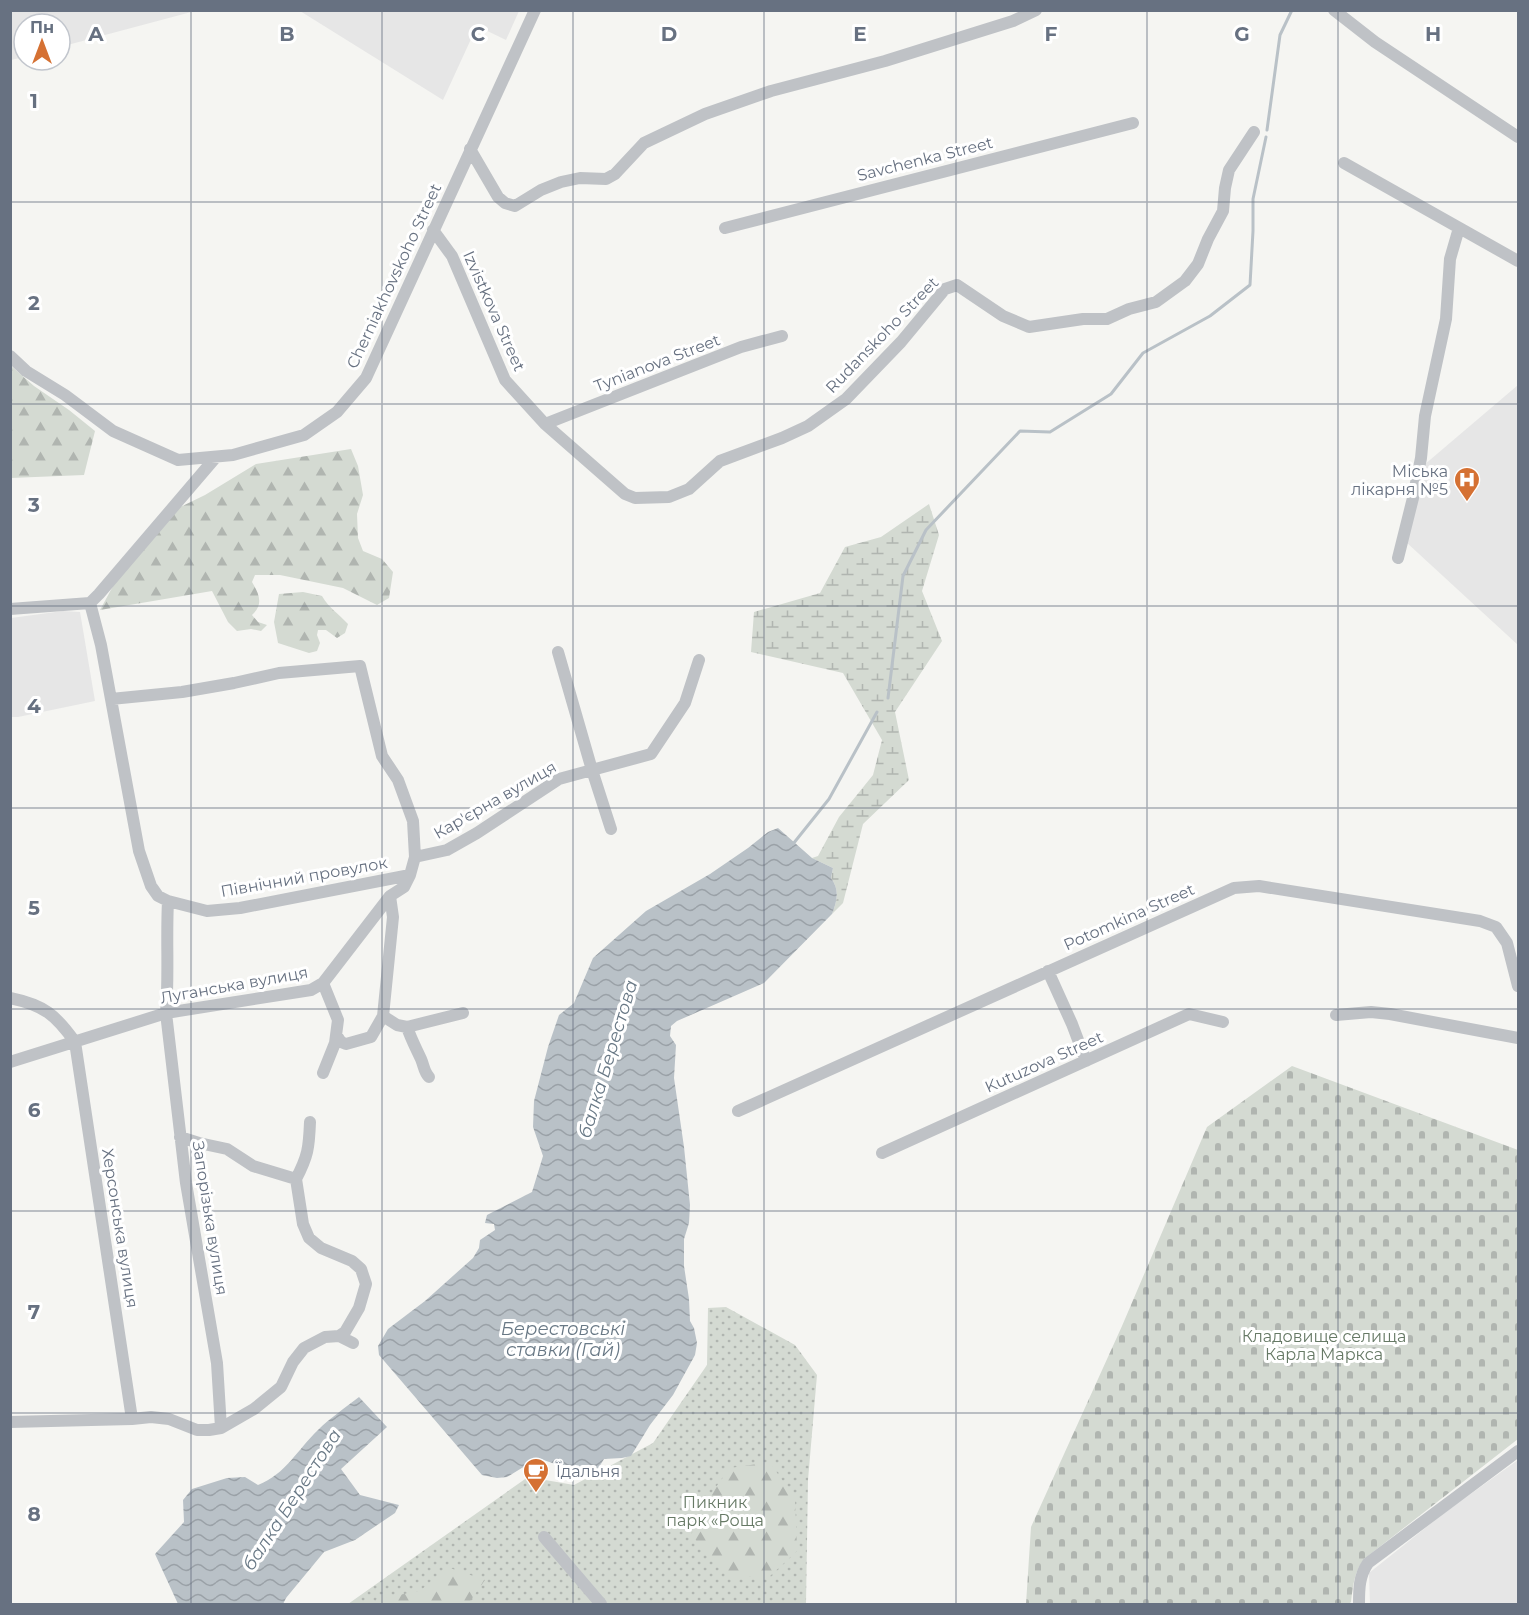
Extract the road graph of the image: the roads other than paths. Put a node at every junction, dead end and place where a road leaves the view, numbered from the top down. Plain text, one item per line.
1 (535, 10) edge
2 (1036, 10) edge
3 (1334, 10) edge
4 (1133, 123) dead end
5 (1254, 132) dead end
6 (1518, 137) edge
7 (471, 149) junction
8 (1344, 163) dead end
9 (725, 228) dead end
10 (1459, 228) junction
11 (433, 230) junction
12 (1518, 261) edge
13 (782, 336) dead end
14 (10, 356) edge
15 (545, 424) junction
16 (216, 457) junction
17 (635, 498) joint
18 (1398, 558) dead end
19 (90, 603) junction
20 (10, 609) edge
21 (558, 652) dead end
22 (699, 660) dead end
23 (111, 699) junction
24 (592, 770) junction
25 (611, 829) dead end
26 (415, 857) junction
27 (410, 875) junction
28 (390, 896) junction
29 (168, 901) junction
30 (1048, 971) junction
31 (323, 984) junction
32 (1518, 986) edge
33 (10, 998) edge
34 (166, 1013) junction
35 (463, 1013) dead end
36 (1336, 1015) dead end
37 (382, 1017) junction
38 (1223, 1022) dead end
39 (407, 1027) junction
40 (337, 1036) junction
41 (1518, 1038) edge
42 (75, 1042) junction
43 (1086, 1061) junction
44 (10, 1062) edge
45 (323, 1073) dead end
46 (429, 1077) dead end
47 (738, 1111) dead end
48 (310, 1122) dead end
49 (180, 1137) junction
50 (882, 1153) dead end
51 (296, 1179) junction
52 (339, 1336) junction
53 (353, 1343) dead end
54 (132, 1419) junction
55 (10, 1422) edge
56 (220, 1428) junction
57 (1518, 1451) edge
58 (544, 1537) dead end
59 (601, 1605) edge
60 (1359, 1605) edge

1 - 7 street, Cherniakhovskoho Street
2 - 7 street
3 - 6 street
4 - 9 street, Savchenka Street
5 - 17 street, Rudanskoho Street
7 - 11 street, Cherniakhovskoho Street
8 - 10 street
10 - 12 street
10 - 18 street
11 - 15 street, Izvistkova Street
11 - 16 street, Cherniakhovskoho Street
13 - 15 street, Tynianova Street
14 - 16 street, Cherniakhovskoho Street
15 - 17 street, Izvistkova Street
16 - 19 street
19 - 20 street
19 - 23 street
21 - 24 street
22 - 24 street, Кар'єрна вулиця
23 - 26 street
23 - 29 street
24 - 25 street
24 - 26 street, Кар'єрна вулиця
26 - 27 street
27 - 28 street, Луганська вулиця
27 - 29 street, Північний провулок
28 - 31 street, Луганська вулиця
28 - 37 street
29 - 34 street, Запорізька вулиця
30 - 32 street, Potomkina Street
30 - 43 street
30 - 47 street, Potomkina Street
31 - 34 street, Луганська вулиця
31 - 40 street
33 - 42 street
34 - 42 street, Луганська вулиця
34 - 49 street, Запорізька вулиця
35 - 39 street
36 - 41 street
37 - 39 street
37 - 40 street
38 - 43 street, Kutuzova Street
39 - 46 street
40 - 45 street
42 - 44 street, Луганська вулиця
42 - 54 street, Херсонська вулиця
43 - 50 street, Kutuzova Street
48 - 51 street
49 - 51 street
49 - 56 street, Запорізька вулиця
51 - 52 street
52 - 53 street
52 - 56 street
54 - 55 street
54 - 56 street
57 - 60 street
58 - 59 street

